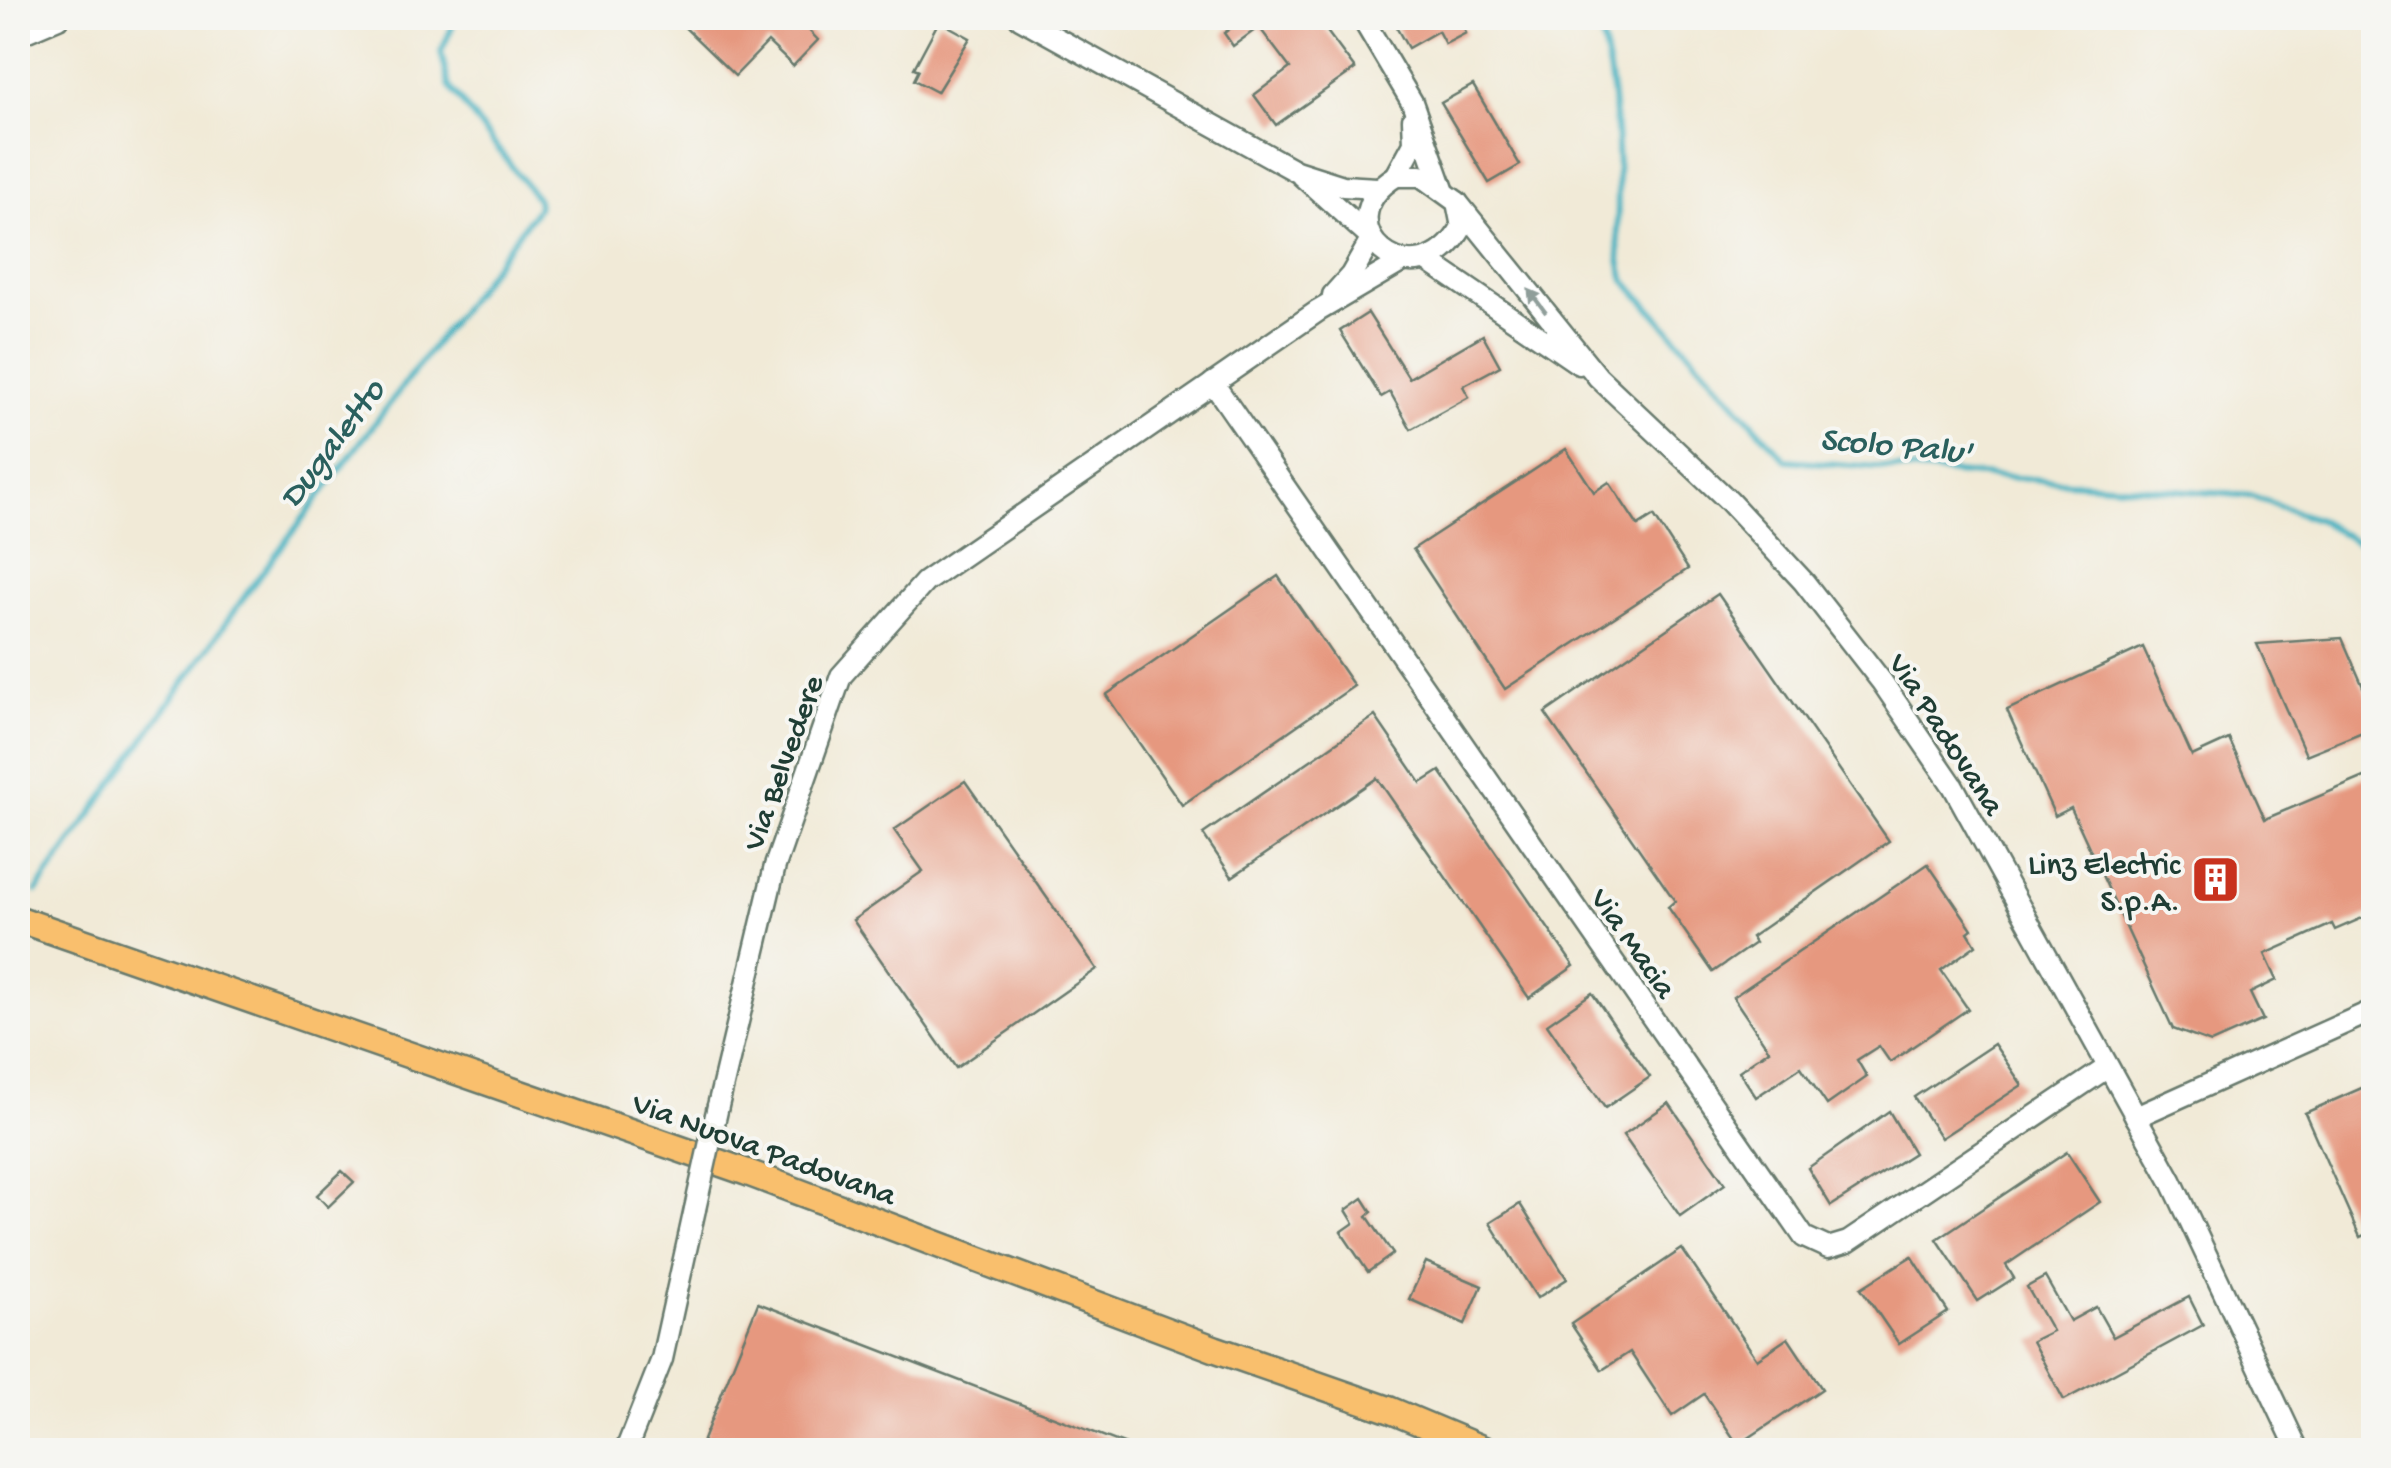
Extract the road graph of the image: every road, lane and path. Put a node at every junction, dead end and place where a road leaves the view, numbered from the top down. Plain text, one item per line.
1 (58, 18) edge
2 (1020, 18) edge
3 (1362, 18) edge
4 (18, 35) edge
5 (1412, 102) junction
6 (1296, 171) junction
7 (1396, 176) junction
8 (1377, 188) junction
9 (1450, 195) junction
10 (1371, 239) junction
11 (1403, 261) junction
12 (1428, 261) junction
13 (1318, 311) junction
14 (1598, 377) junction
15 (1214, 383) junction
16 (18, 919) edge
17 (2374, 1010) edge
18 (2108, 1067) junction
19 (2136, 1117) junction
20 (626, 1450) edge
21 (1485, 1450) edge
22 (2298, 1450) edge

1 - 4 street
2 - 6 street
3 - 5 street
5 - 7 street
5 - 9 street
6 - 8 street
6 - 10 street
7 - 8 street
7 - 9 street
8 - 10 street
9 - 12 street
14 -> 9 street, Via Padovana
10 - 11 street
10 - 13 street, Via Belvedere
11 - 12 street
11 - 13 street, Via Belvedere
12 - 14 street, Via Padovana
13 - 15 street, Via Belvedere
14 - 18 street, Via Padovana
15 - 18 street, Via Macia
15 - 20 street, Via Belvedere, bridge
16 - 21 main road, Via Nuova Padovana
17 - 19 street
18 - 19 street, Via Padovana
19 - 22 street, Via Padovana

